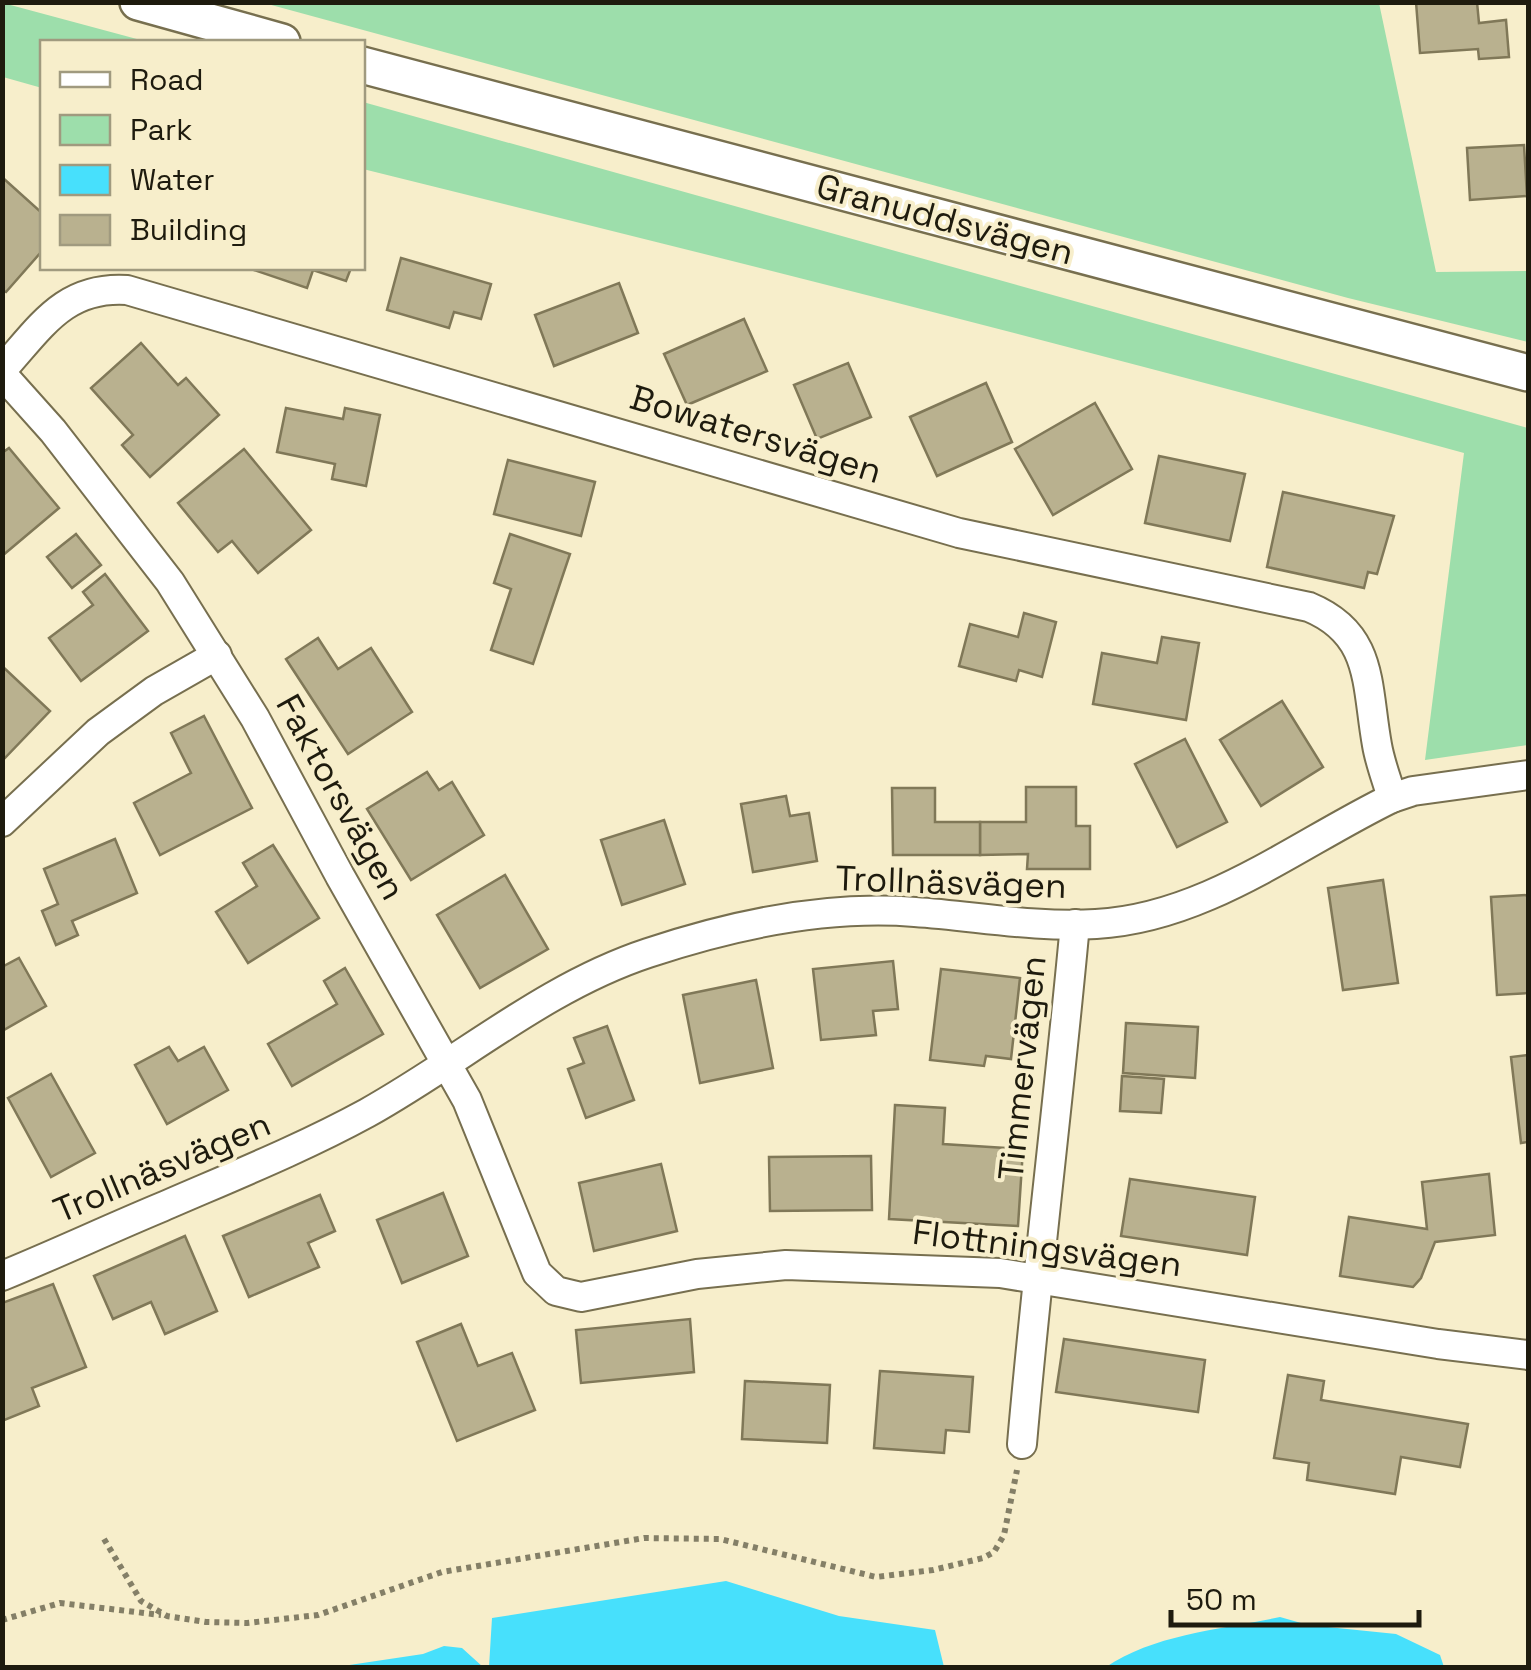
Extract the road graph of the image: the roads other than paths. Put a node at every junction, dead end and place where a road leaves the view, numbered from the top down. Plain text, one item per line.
1 (138, 2) edge
2 (275, 40) edge
3 (365, 65) edge
4 (2, 372) edge
5 (1528, 373) edge
6 (217, 655) junction
7 (1528, 775) edge
8 (1392, 798) junction
9 (2, 822) edge
10 (1074, 924) junction
11 (449, 1065) junction
12 (2, 1276) edge
13 (1036, 1278) junction
14 (556, 1291) joint
15 (1528, 1355) edge
16 (1022, 1444) road end

1 - 2 street
3 - 5 street, Granuddsvägen
4 - 6 street, Faktorsvägen
4 - 8 street, Bowatersvägen
6 - 9 street
6 - 11 street, Faktorsvägen
7 - 8 street, Trollnäsvägen
8 - 10 street, Trollnäsvägen
10 - 11 street, Trollnäsvägen
10 - 13 street, Timmervägen
11 - 12 street, Trollnäsvägen
11 - 14 street, Faktorsvägen
13 - 14 street, Flottningsvägen
13 - 15 street, Flottningsvägen
13 - 16 street, Timmervägen

